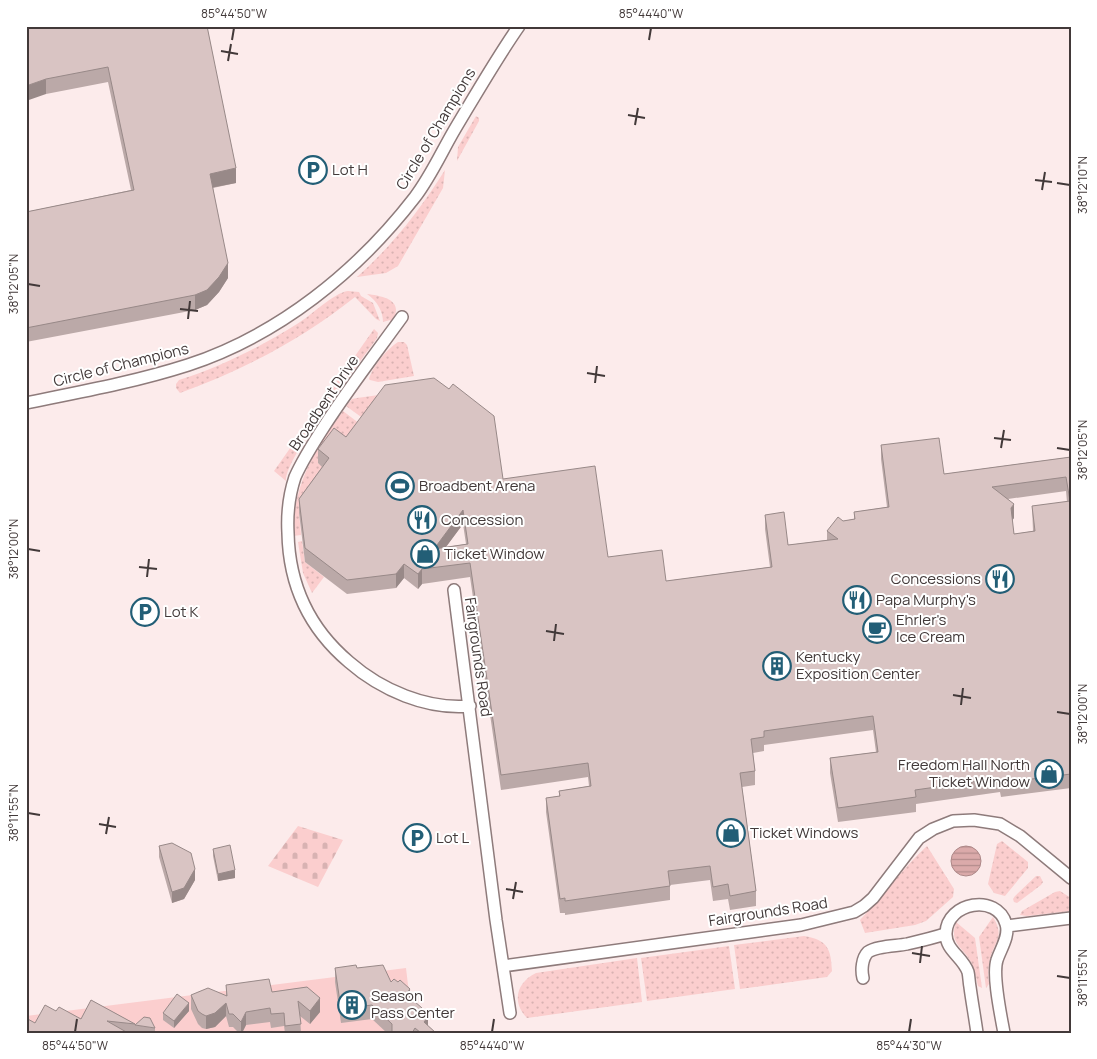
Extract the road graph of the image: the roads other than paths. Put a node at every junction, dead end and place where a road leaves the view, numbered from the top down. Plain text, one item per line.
1 (519, 26) edge
2 (402, 317) dead end
3 (26, 403) edge
4 (454, 590) dead end
5 (470, 706) junction
6 (1071, 878) edge
7 (1071, 918) edge
8 (1007, 926) junction
9 (945, 934) junction
10 (503, 966) junction
11 (863, 978) dead end
12 (510, 1013) dead end
13 (977, 1033) edge
14 (1004, 1033) edge

1 - 3 street, Circle of Champions
2 - 5 street, Broadbent Drive
4 - 5 street, Fairgrounds Road
5 - 10 street, Fairgrounds Road
6 - 10 street, Fairgrounds Road
7 - 8 street
8 - 9 street
8 - 14 street
9 - 11 street
9 - 13 street
10 - 12 street, Fairgrounds Road

